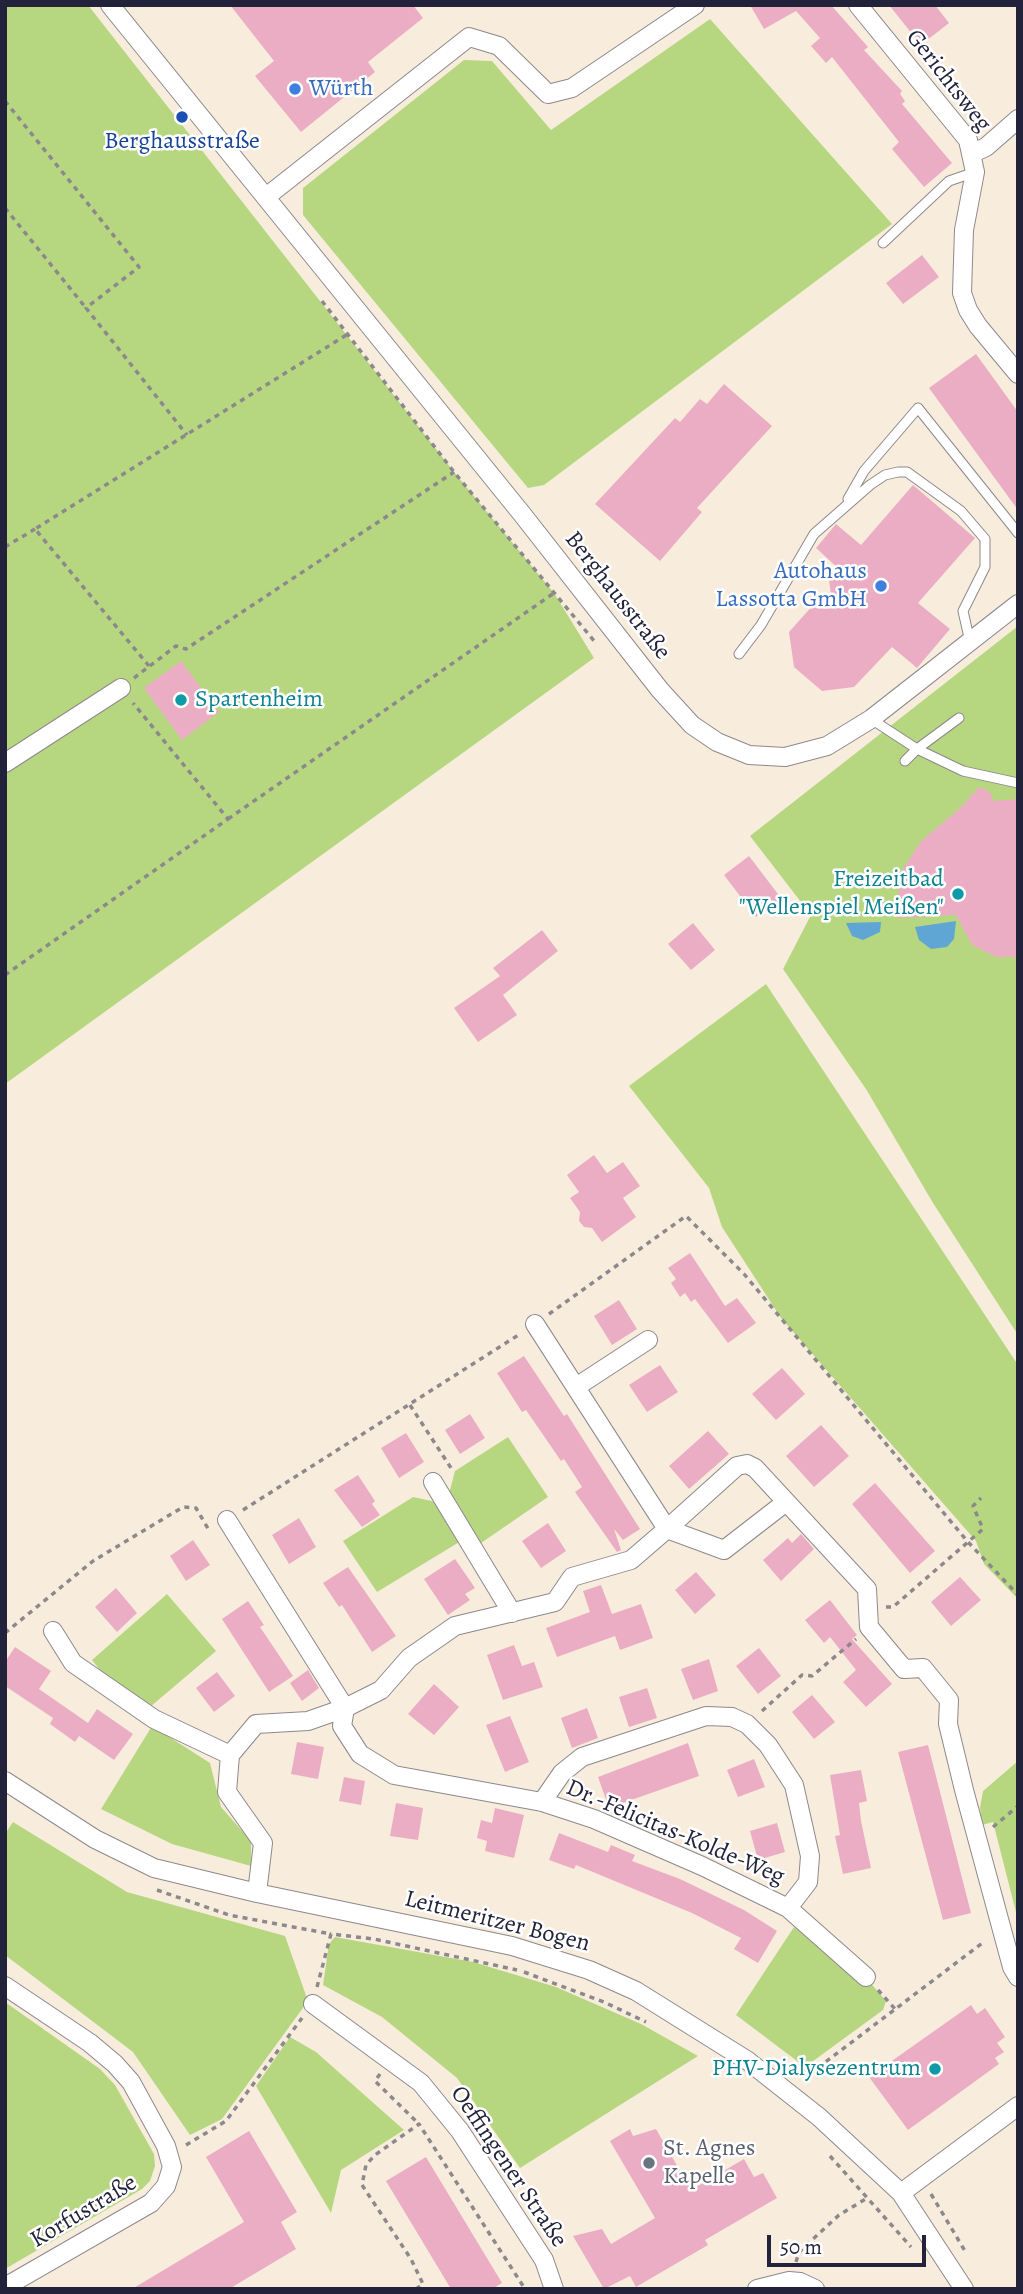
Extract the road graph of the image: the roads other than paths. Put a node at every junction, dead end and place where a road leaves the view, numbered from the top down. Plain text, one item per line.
1 (110, 5) edge
2 (695, 5) edge
3 (858, 5) edge
4 (1018, 118) edge
5 (974, 153) junction
6 (975, 172) junction
7 (266, 197) junction
8 (883, 243) dead end
9 (1018, 374) edge
10 (845, 503) junction
11 (1018, 533) edge
12 (1018, 604) edge
13 (970, 642) junction
14 (739, 654) dead end
15 (121, 688) road end
16 (959, 718) dead end
17 (871, 719) junction
18 (917, 749) junction
19 (905, 761) dead end
20 (5, 763) edge
21 (1018, 783) edge
22 (535, 1324) road end
23 (648, 1340) dead end
24 (576, 1387) junction
25 (433, 1482) road end
26 (786, 1502) junction
27 (227, 1520) road end
28 (667, 1529) junction
29 (512, 1613) junction
30 (53, 1631) dead end
31 (345, 1708) junction
32 (230, 1755) junction
33 (6, 1783) edge
34 (542, 1802) junction
35 (257, 1893) junction
36 (788, 1908) junction
37 (866, 1977) road end
38 (1018, 1977) edge
39 (5, 1986) edge
40 (313, 2004) road end
41 (1018, 2106) edge
42 (901, 2193) junction
43 (5, 2287) edge
44 (554, 2289) edge
45 (757, 2289) edge
46 (815, 2289) edge
47 (964, 2289) edge

1 - 7 street, Berghausstraße
2 - 7 street
3 - 5 street, Gerichtsweg
4 - 5 street
5 - 6 street
6 - 8 lane
6 - 9 street
7 - 17 street, Berghausstraße
10 - 11 lane
10 - 13 lane
10 - 14 lane
12 - 13 street, Berghausstraße
13 - 17 street, Berghausstraße
15 - 20 street
16 - 18 lane
17 - 18 lane
18 - 19 lane
18 - 21 lane
22 - 24 street
23 - 24 street
24 - 28 street
25 - 29 street
26 - 28 street
26 - 28 street
26 - 38 street
27 - 31 street
28 - 29 street
29 - 31 street
30 - 32 street
31 - 32 street
31 - 34 street, Dr.-Felicitas-Kolde-Weg
32 - 35 street
33 - 35 street, Leitmeritzer Bogen
34 - 36 street, Dr.-Felicitas-Kolde-Weg
34 - 36 street, Dr.-Felicitas-Kolde-Weg
35 - 42 street, Leitmeritzer Bogen
36 - 37 street, Dr.-Felicitas-Kolde-Weg
39 - 43 street, Korfustraße
40 - 44 street, Oeffingener Straße
41 - 42 street
42 - 47 street, Leitmeritzer Bogen
45 - 46 street

